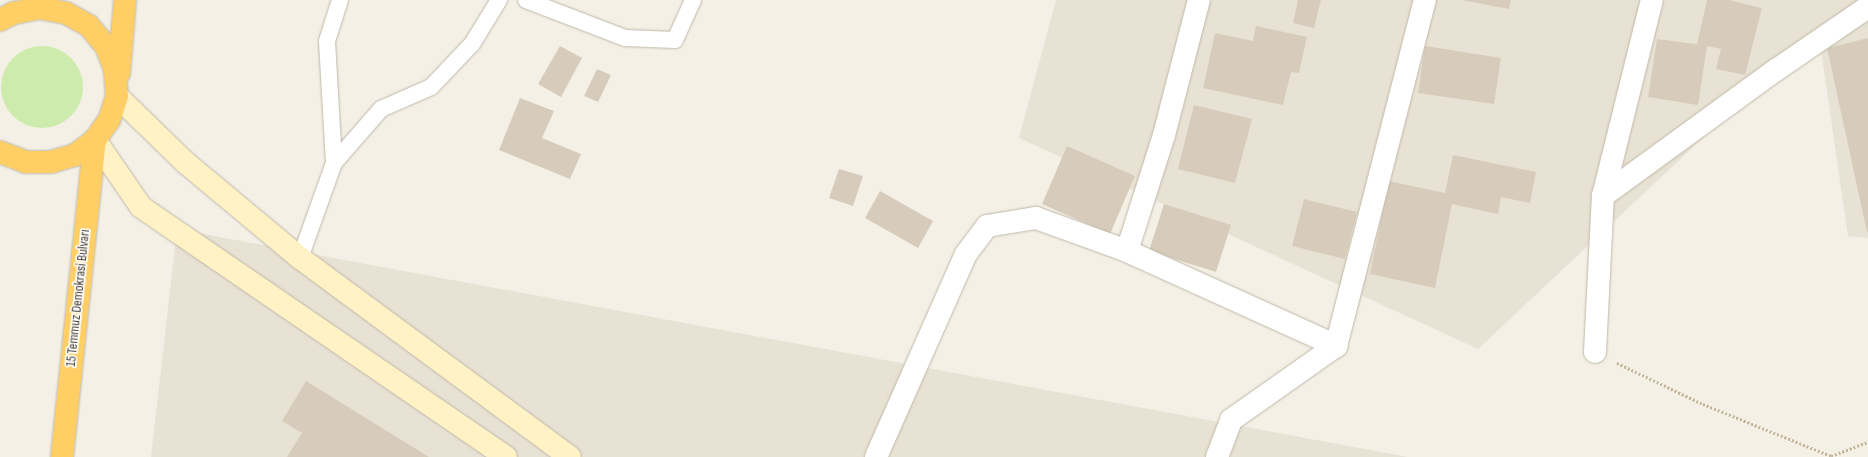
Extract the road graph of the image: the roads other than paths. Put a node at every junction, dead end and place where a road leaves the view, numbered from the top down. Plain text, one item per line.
1 (125, 0) edge
2 (340, 0) edge
3 (499, 0) edge
4 (526, 0) edge
5 (693, 0) edge
6 (1198, 0) edge
7 (1425, 0) edge
8 (1652, 0) edge
9 (1868, 7) edge
10 (0, 20) edge
11 (116, 96) junction
12 (95, 140) junction
13 (0, 152) edge
14 (334, 163) junction
15 (1603, 196) junction
16 (1127, 251) junction
17 (300, 258) junction
18 (1336, 346) junction
19 (1595, 352) road end
20 (62, 457) edge
21 (506, 457) edge
22 (570, 457) edge
23 (876, 457) edge
24 (1217, 457) edge

1 - 11 highway
2 - 14 lane
3 - 14 lane
4 - 5 lane
6 - 16 street
7 - 18 street
8 - 15 street
9 - 15 street
10 - 11 highway
11 - 12 highway
11 - 17 street
12 - 13 highway
12 - 20 highway, 15 Temmuz Demokrasi Bulvarı
12 - 21 street
14 - 17 lane
15 - 19 street
16 - 18 street
16 - 23 street
17 - 22 street
18 - 24 street

